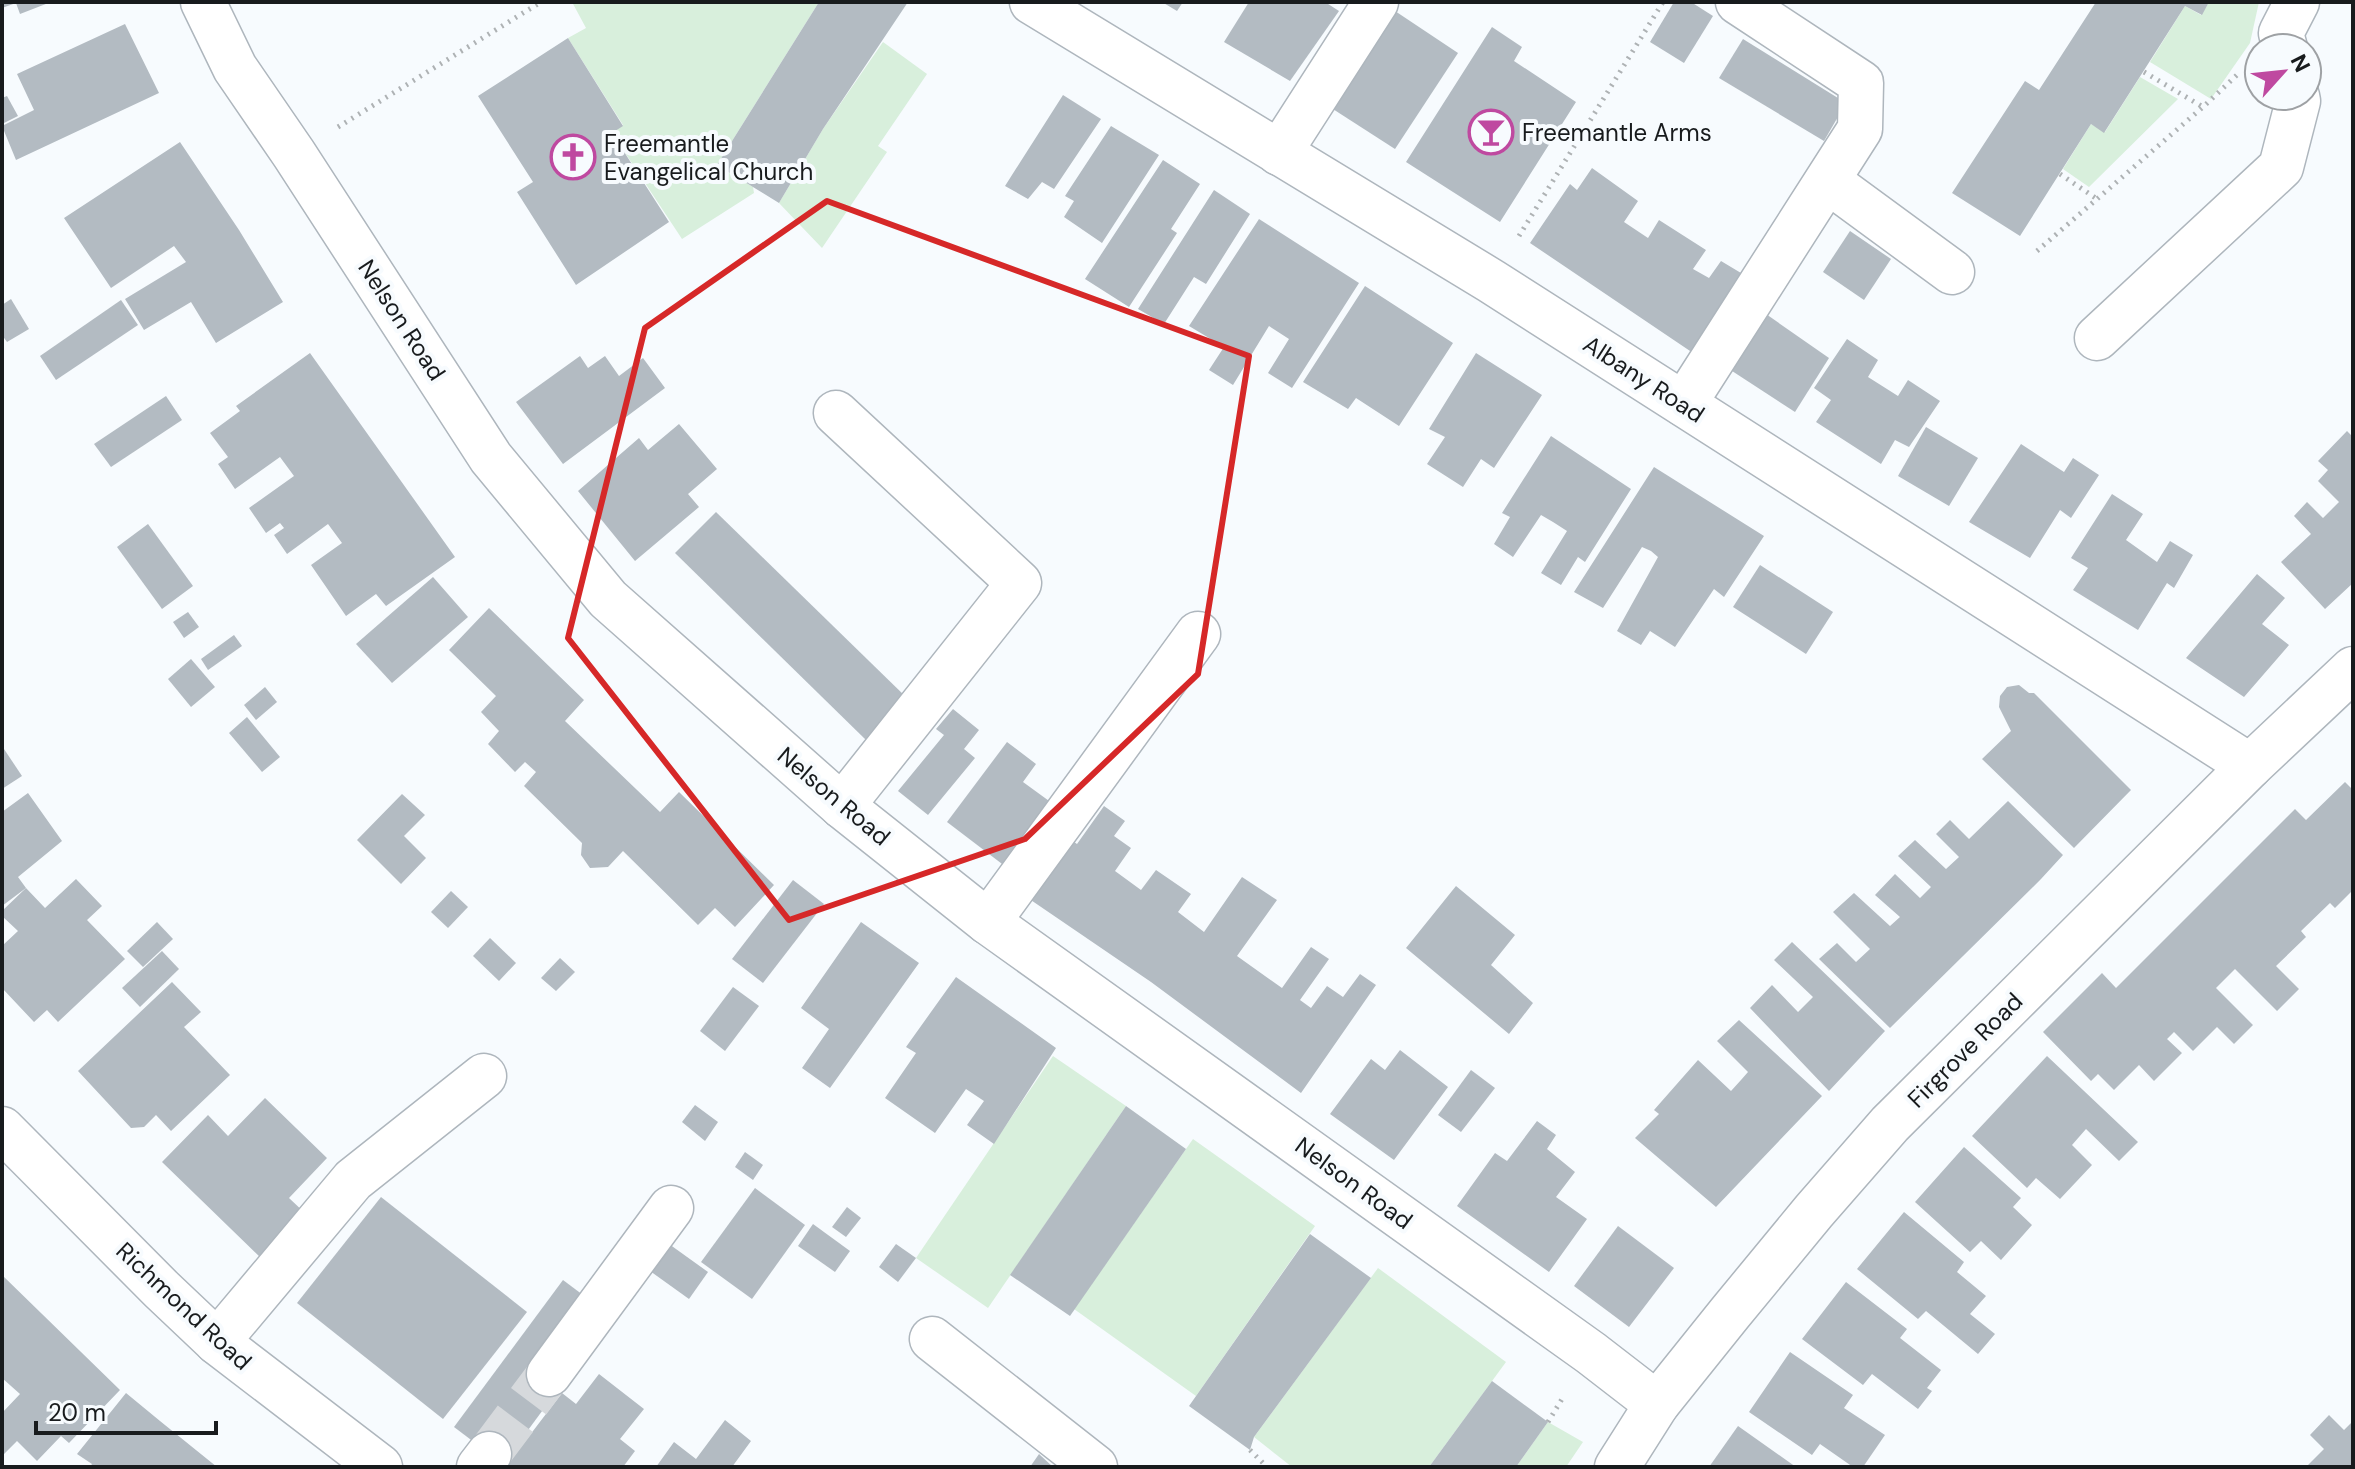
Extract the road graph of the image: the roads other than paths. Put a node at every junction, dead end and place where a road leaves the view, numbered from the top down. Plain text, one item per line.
1 (203, 2) edge
2 (1032, 2) edge
3 (1376, 2) edge
4 (1738, 2) edge
5 (2297, 2) edge
6 (2282, 32) edge
7 (2295, 112) edge
8 (1279, 153) junction
9 (1828, 181) junction
10 (1952, 272) dead end
11 (2097, 338) dead end
12 (1684, 404) junction
13 (836, 413) dead end
14 (1198, 634) dead end
15 (2350, 678) edge
16 (2250, 766) junction
17 (842, 806) junction
18 (988, 922) junction
19 (484, 1076) dead end
20 (2, 1129) edge
21 (671, 1208) dead end
22 (932, 1339) dead end
23 (217, 1342) junction
24 (549, 1374) tunnel mouth
25 (1657, 1404) junction
26 (380, 1467) edge
27 (1095, 1467) edge
28 (1617, 1467) edge

1 - 17 street, Nelson Road
2 - 8 street, Albany Road
3 - 8 street
4 - 9 street
5 - 6 street
7 - 11 street
8 - 12 street, Albany Road
9 - 10 street
9 - 12 street
12 - 16 street, Albany Road
13 - 17 street
14 - 18 street
15 - 16 street, Firgrove Road
16 - 25 street, Firgrove Road
17 - 18 street, Nelson Road
18 - 25 street, Nelson Road
19 - 23 street
20 - 23 street, Richmond Road
21 - 24 street
22 - 27 street
23 - 26 street, Richmond Road
25 - 28 street, Firgrove Road

